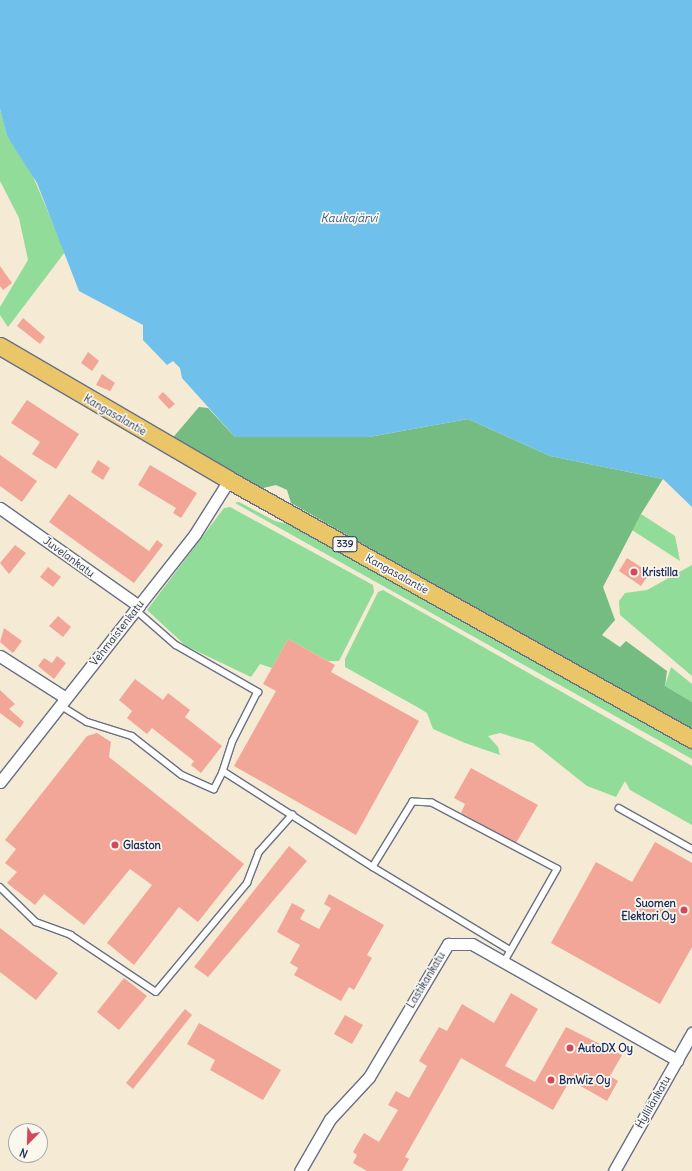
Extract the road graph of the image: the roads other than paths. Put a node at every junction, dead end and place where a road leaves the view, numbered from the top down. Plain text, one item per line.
1 (0, 346) edge
2 (229, 480) junction
3 (0, 508) edge
4 (137, 608) junction
5 (0, 656) edge
6 (63, 702) junction
7 (692, 739) edge
8 (223, 771) junction
9 (0, 782) edge
10 (618, 808) dead end
11 (292, 815) junction
12 (692, 849) edge
13 (373, 867) junction
14 (0, 887) edge
15 (510, 950) junction
16 (504, 962) junction
17 (692, 1033) edge
18 (677, 1060) junction
19 (300, 1171) edge
20 (614, 1171) edge

1 - 2 main road, Kangasalantie / 339
2 - 4 street, Vehmaistenkatu
2 - 7 main road, Kangasalantie / 339
3 - 4 street, Juvelankatu
4 - 6 street, Vehmaistenkatu
4 - 8 lane
5 - 6 street
6 - 8 lane
6 - 9 street, Vehmaistenkatu
8 - 11 lane
10 - 12 lane
11 - 13 lane
11 - 14 lane
13 - 15 lane
13 - 15 lane
15 - 16 lane
16 - 18 street, Lastikankatu
16 - 19 street, Lastikankatu
17 - 18 street, Hyllilänkatu
18 - 20 street, Hyllilänkatu

